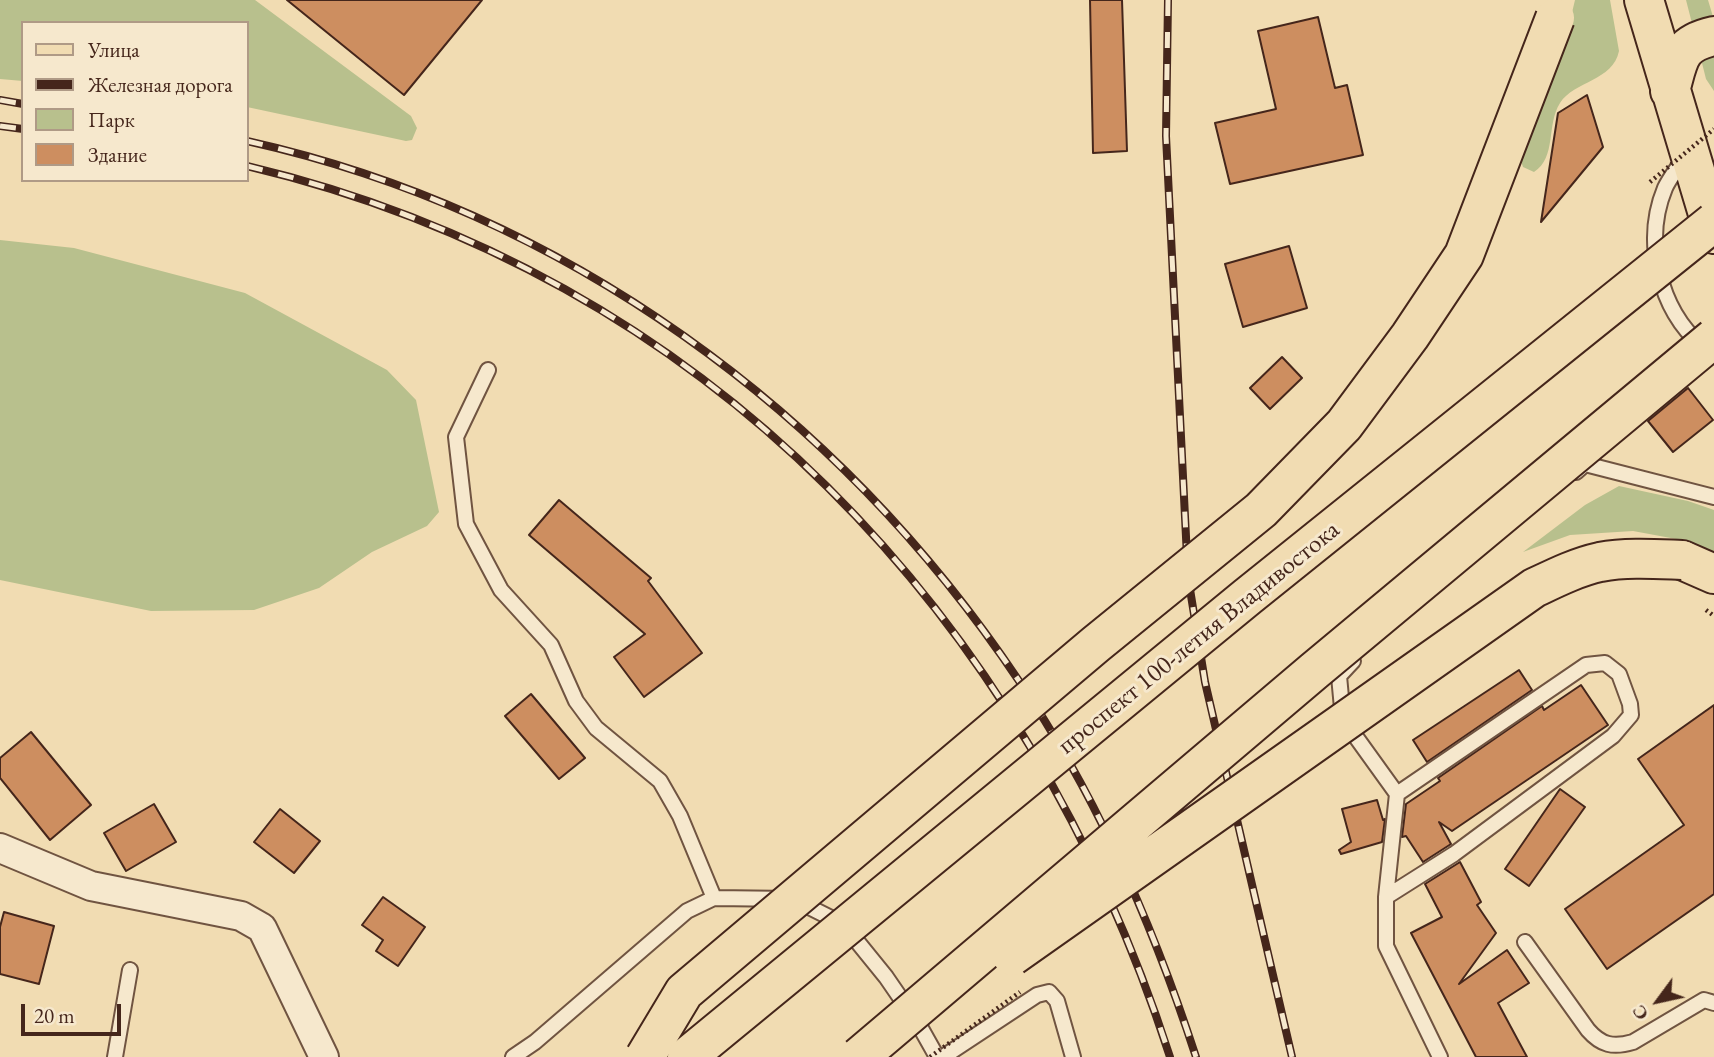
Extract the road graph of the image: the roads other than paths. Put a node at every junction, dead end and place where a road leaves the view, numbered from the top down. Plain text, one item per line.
1 (1644, 0) edge
2 (1557, 9) edge
3 (1714, 36) edge
4 (1670, 91) junction
5 (1701, 140) edge
6 (1714, 222) edge
7 (1714, 234) edge
8 (1714, 338) edge
9 (1714, 356) edge
10 (488, 370) dead end
11 (1714, 498) edge
12 (1698, 567) edge
13 (1397, 794) junction
14 (0, 848) edge
15 (1386, 897) junction
16 (714, 898) junction
17 (1525, 942) dead end
18 (130, 970) dead end
19 (1714, 1003) edge
20 (115, 1057) edge
21 (324, 1057) edge
22 (513, 1057) edge
23 (645, 1057) edge
24 (687, 1057) edge
25 (859, 1057) edge
26 (871, 1057) edge
27 (937, 1057) edge
28 (943, 1057) edge
29 (1073, 1057) edge
30 (1440, 1057) edge

1 - 4 main road
2 - 23 main road, bridge
3 - 4 main road
4 - 5 main road
5 - 7 main road
5 - 9 lane
6 - 24 main road, проспект 100-летия Владивостока, bridge
8 - 25 main road, bridge
10 - 16 lane
11 - 13 lane
12 - 26 main road, bridge
13 - 15 lane
13 - 15 lane
14 - 21 street
15 - 30 lane
16 - 22 lane
16 - 27 lane
17 - 19 lane
18 - 20 lane
28 - 29 lane

